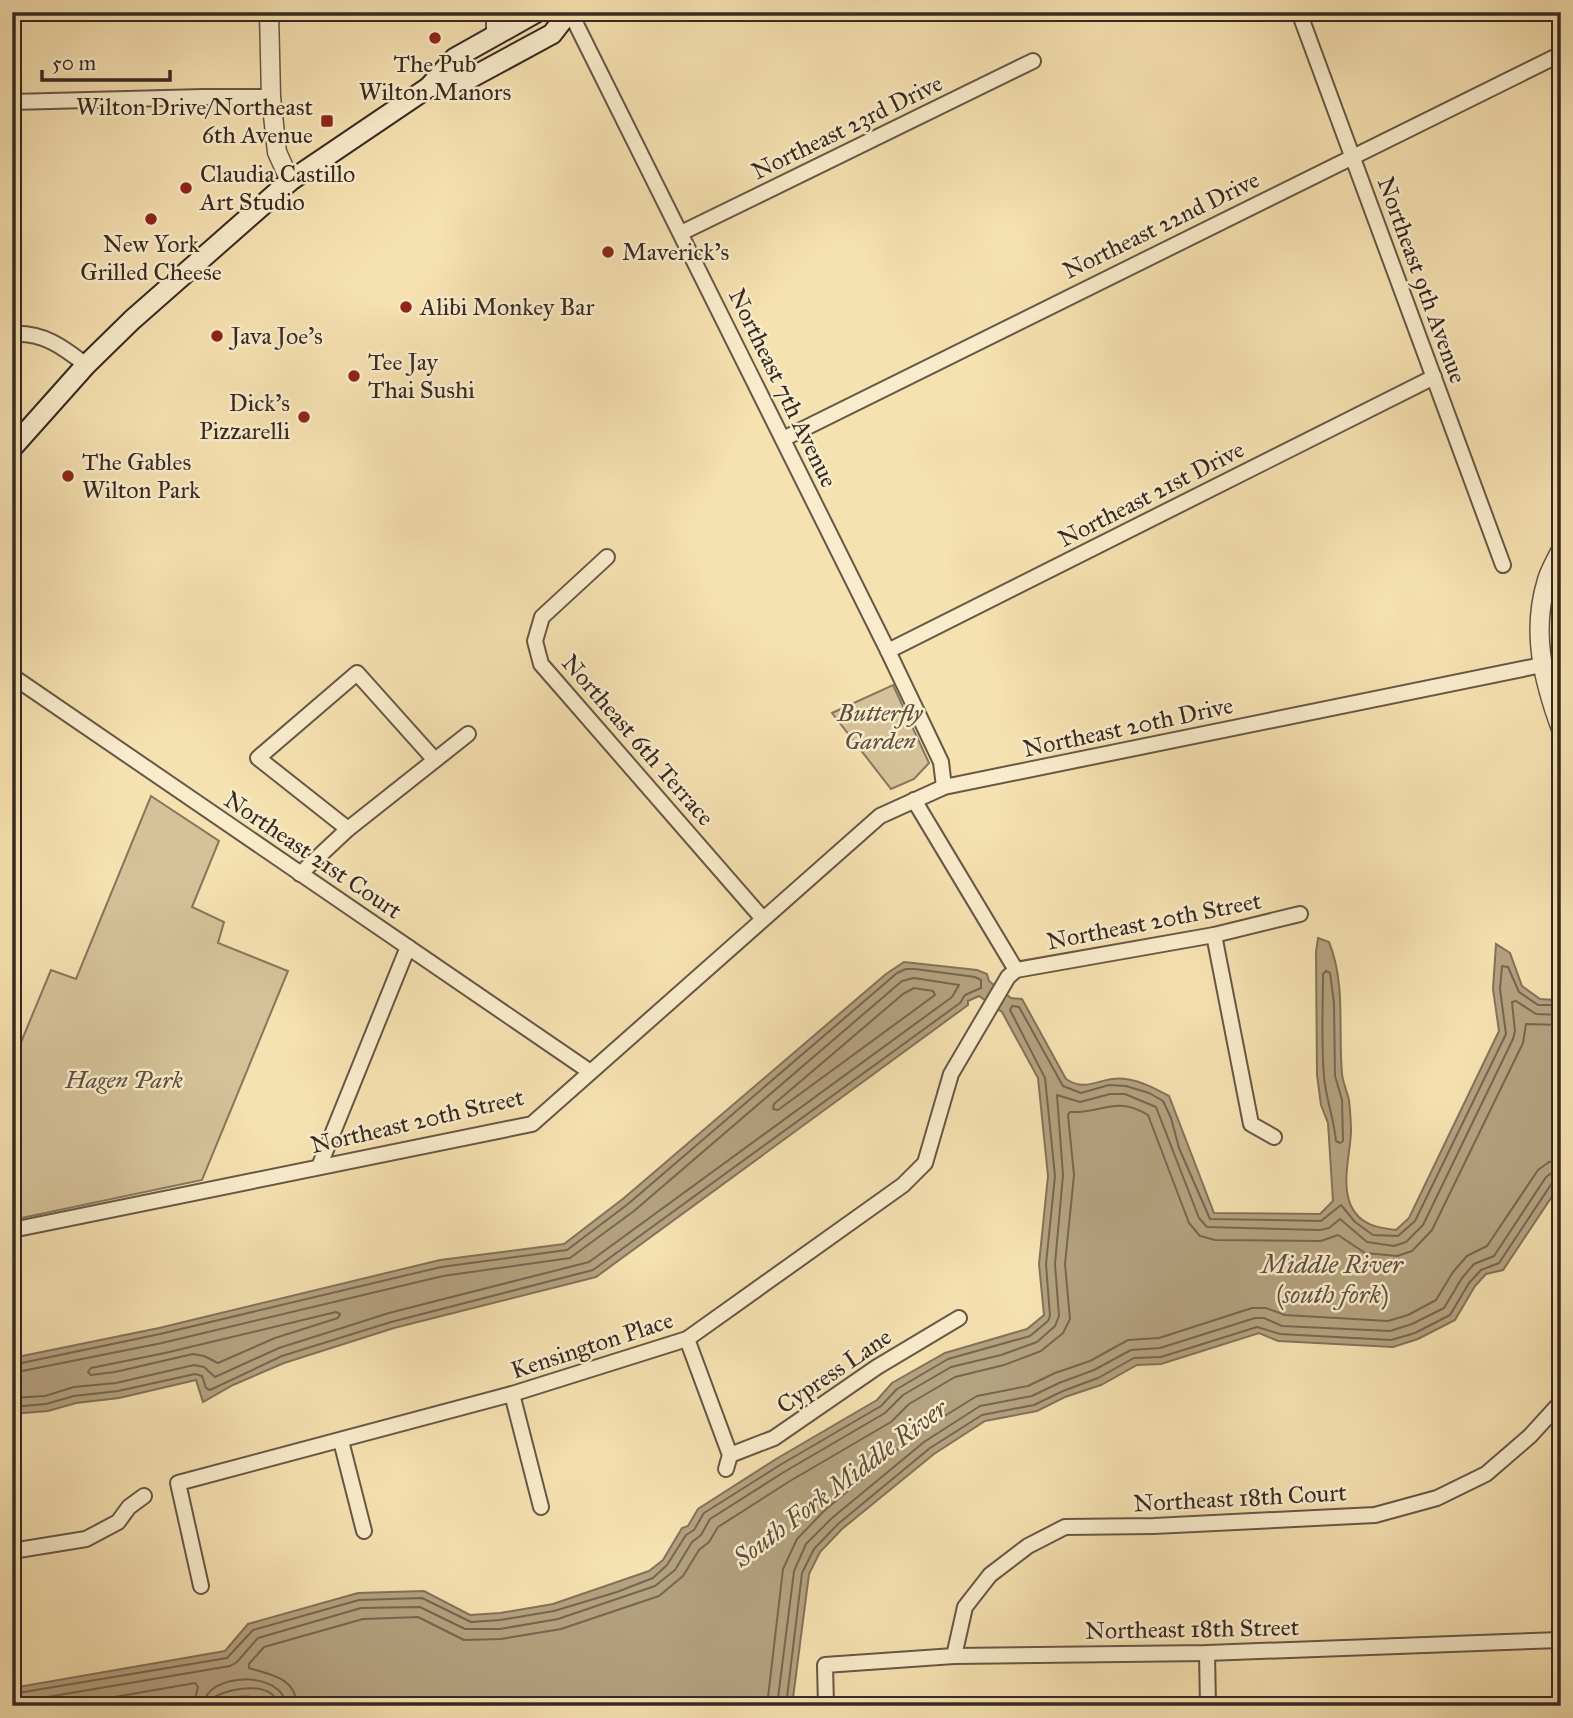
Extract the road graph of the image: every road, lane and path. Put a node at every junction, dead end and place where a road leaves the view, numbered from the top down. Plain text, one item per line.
1 (269, 12) edge
2 (494, 12) edge
3 (537, 12) edge
4 (569, 12) edge
5 (1299, 12) edge
6 (494, 36) junction
7 (1561, 54) edge
8 (1033, 61) dead end
9 (429, 87) junction
10 (271, 97) junction
11 (12, 102) edge
12 (1352, 156) junction
13 (290, 181) junction
14 (681, 233) junction
15 (12, 334) edge
16 (86, 365) junction
17 (1434, 377) junction
18 (783, 439) junction
19 (12, 449) edge
20 (1561, 550) edge
21 (607, 557) dead end
22 (1503, 565) dead end
23 (888, 651) junction
24 (1542, 665) junction
25 (12, 676) edge
26 (1561, 729) edge
27 (468, 734) dead end
28 (434, 759) junction
29 (944, 787) junction
30 (914, 800) junction
31 (348, 829) junction
32 (300, 874) junction
33 (1300, 915) dead end
34 (763, 919) junction
35 (1214, 935) junction
36 (408, 947) junction
37 (1016, 970) junction
38 (589, 1071) junction
39 (1274, 1137) dead end
40 (319, 1167) junction
41 (12, 1230) edge
42 (959, 1318) dead end
43 (687, 1339) junction
44 (512, 1394) junction
45 (1561, 1402) edge
46 (341, 1441) junction
47 (144, 1496) dead end
48 (541, 1507) dead end
49 (364, 1531) dead end
50 (12, 1551) edge
51 (201, 1586) dead end
52 (1561, 1640) edge
53 (1207, 1653) junction
54 (954, 1656) junction
55 (826, 1706) edge
56 (1208, 1706) edge

1 - 10 street
2 - 6 street
3 - 6 main road
4 - 9 main road
4 - 14 street, Northeast 7th Avenue
5 - 12 street, Northeast 9th Avenue
6 - 9 main road
7 - 12 street, Northeast 22nd Drive
8 - 14 street, Northeast 23rd Drive
9 - 13 main road
10 - 11 street
10 - 13 street
12 - 17 street, Northeast 9th Avenue
12 - 18 street, Northeast 22nd Drive
13 - 16 main road
14 - 18 street, Northeast 7th Avenue
15 - 16 street
16 - 19 main road
17 - 22 street, Northeast 9th Avenue
17 - 23 street, Northeast 21st Drive
18 - 23 street, Northeast 7th Avenue
20 - 24 street
21 - 34 street, Northeast 6th Terrace
23 - 29 street, Northeast 7th Avenue
24 - 26 street
24 - 29 street, Northeast 20th Drive
25 - 32 street, Northeast 21st Court
27 - 28 street
28 - 31 street
28 - 31 street
29 - 30 street, Northeast 20th Drive
30 - 34 street, Northeast 20th Drive
30 - 37 street
31 - 32 street
32 - 36 street, Northeast 21st Court
33 - 35 street, Northeast 20th Street
34 - 38 street, Northeast 20th Street
35 - 37 street, Northeast 20th Street
35 - 39 street
36 - 38 street, Northeast 21st Court
36 - 40 street
37 - 43 street, Kensington Place
38 - 40 street, Northeast 20th Street
40 - 41 street, Northeast 20th Street
42 - 43 street, Cypress Lane
43 - 44 street, Kensington Place
44 - 46 street, Kensington Place
44 - 48 street
45 - 54 street, Northeast 18th Court
46 - 49 street
46 - 51 street, Kensington Place
47 - 50 street
52 - 53 street, Northeast 18th Street
53 - 54 street, Northeast 18th Street
53 - 56 street
54 - 55 street, Northeast 18th Street

